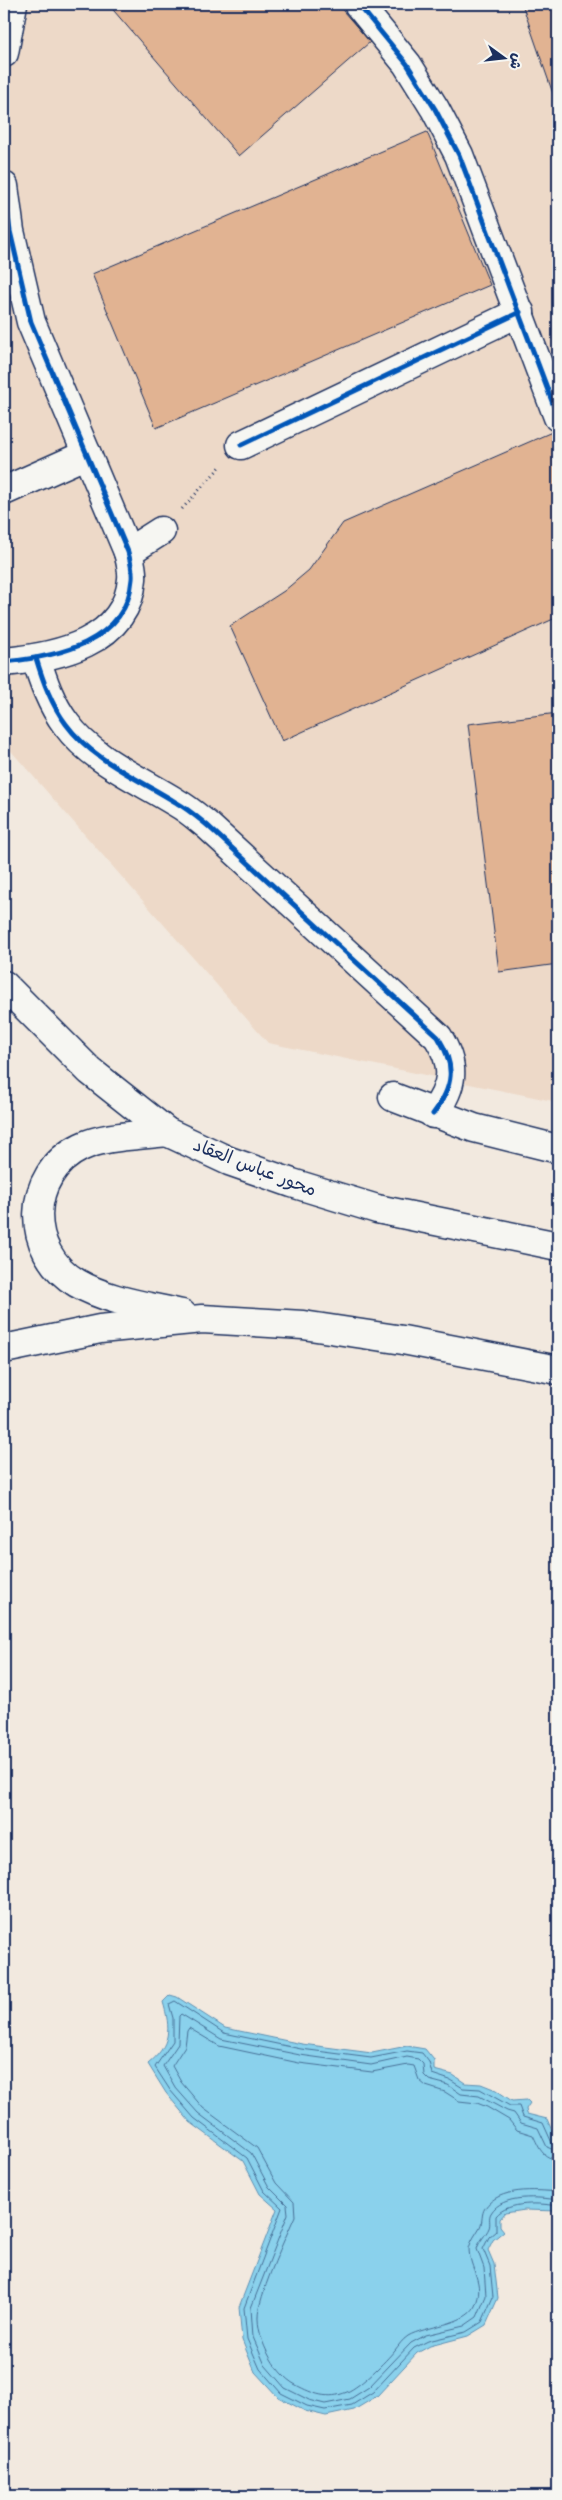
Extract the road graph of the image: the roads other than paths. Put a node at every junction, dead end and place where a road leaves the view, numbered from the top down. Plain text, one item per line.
1 (13, 4) edge
2 (358, 4) edge
3 (4, 53) edge
4 (4, 186) edge
5 (520, 312) junction
6 (558, 417) edge
7 (241, 445) road end
8 (87, 454) junction
9 (4, 491) edge
10 (161, 531) road end
11 (128, 552) junction
12 (36, 658) junction
13 (4, 662) edge
14 (4, 985) edge
15 (394, 1097) dead end
16 (433, 1114) junction
17 (167, 1132) junction
18 (558, 1149) edge
19 (558, 1246) edge
20 (202, 1318) junction
21 (4, 1349) edge
22 (558, 1370) edge

1 - 3 street
2 - 5 street
4 - 8 street
5 - 6 street
5 - 7 street
8 - 9 street
8 - 11 street
10 - 11 street
11 - 12 street
12 - 13 street
12 - 16 street
14 - 17 street, محور عباس العقاد
15 - 16 street
16 - 18 street
17 - 19 street, محور عباس العقاد
17 - 20 street
20 - 21 street
20 - 22 street

